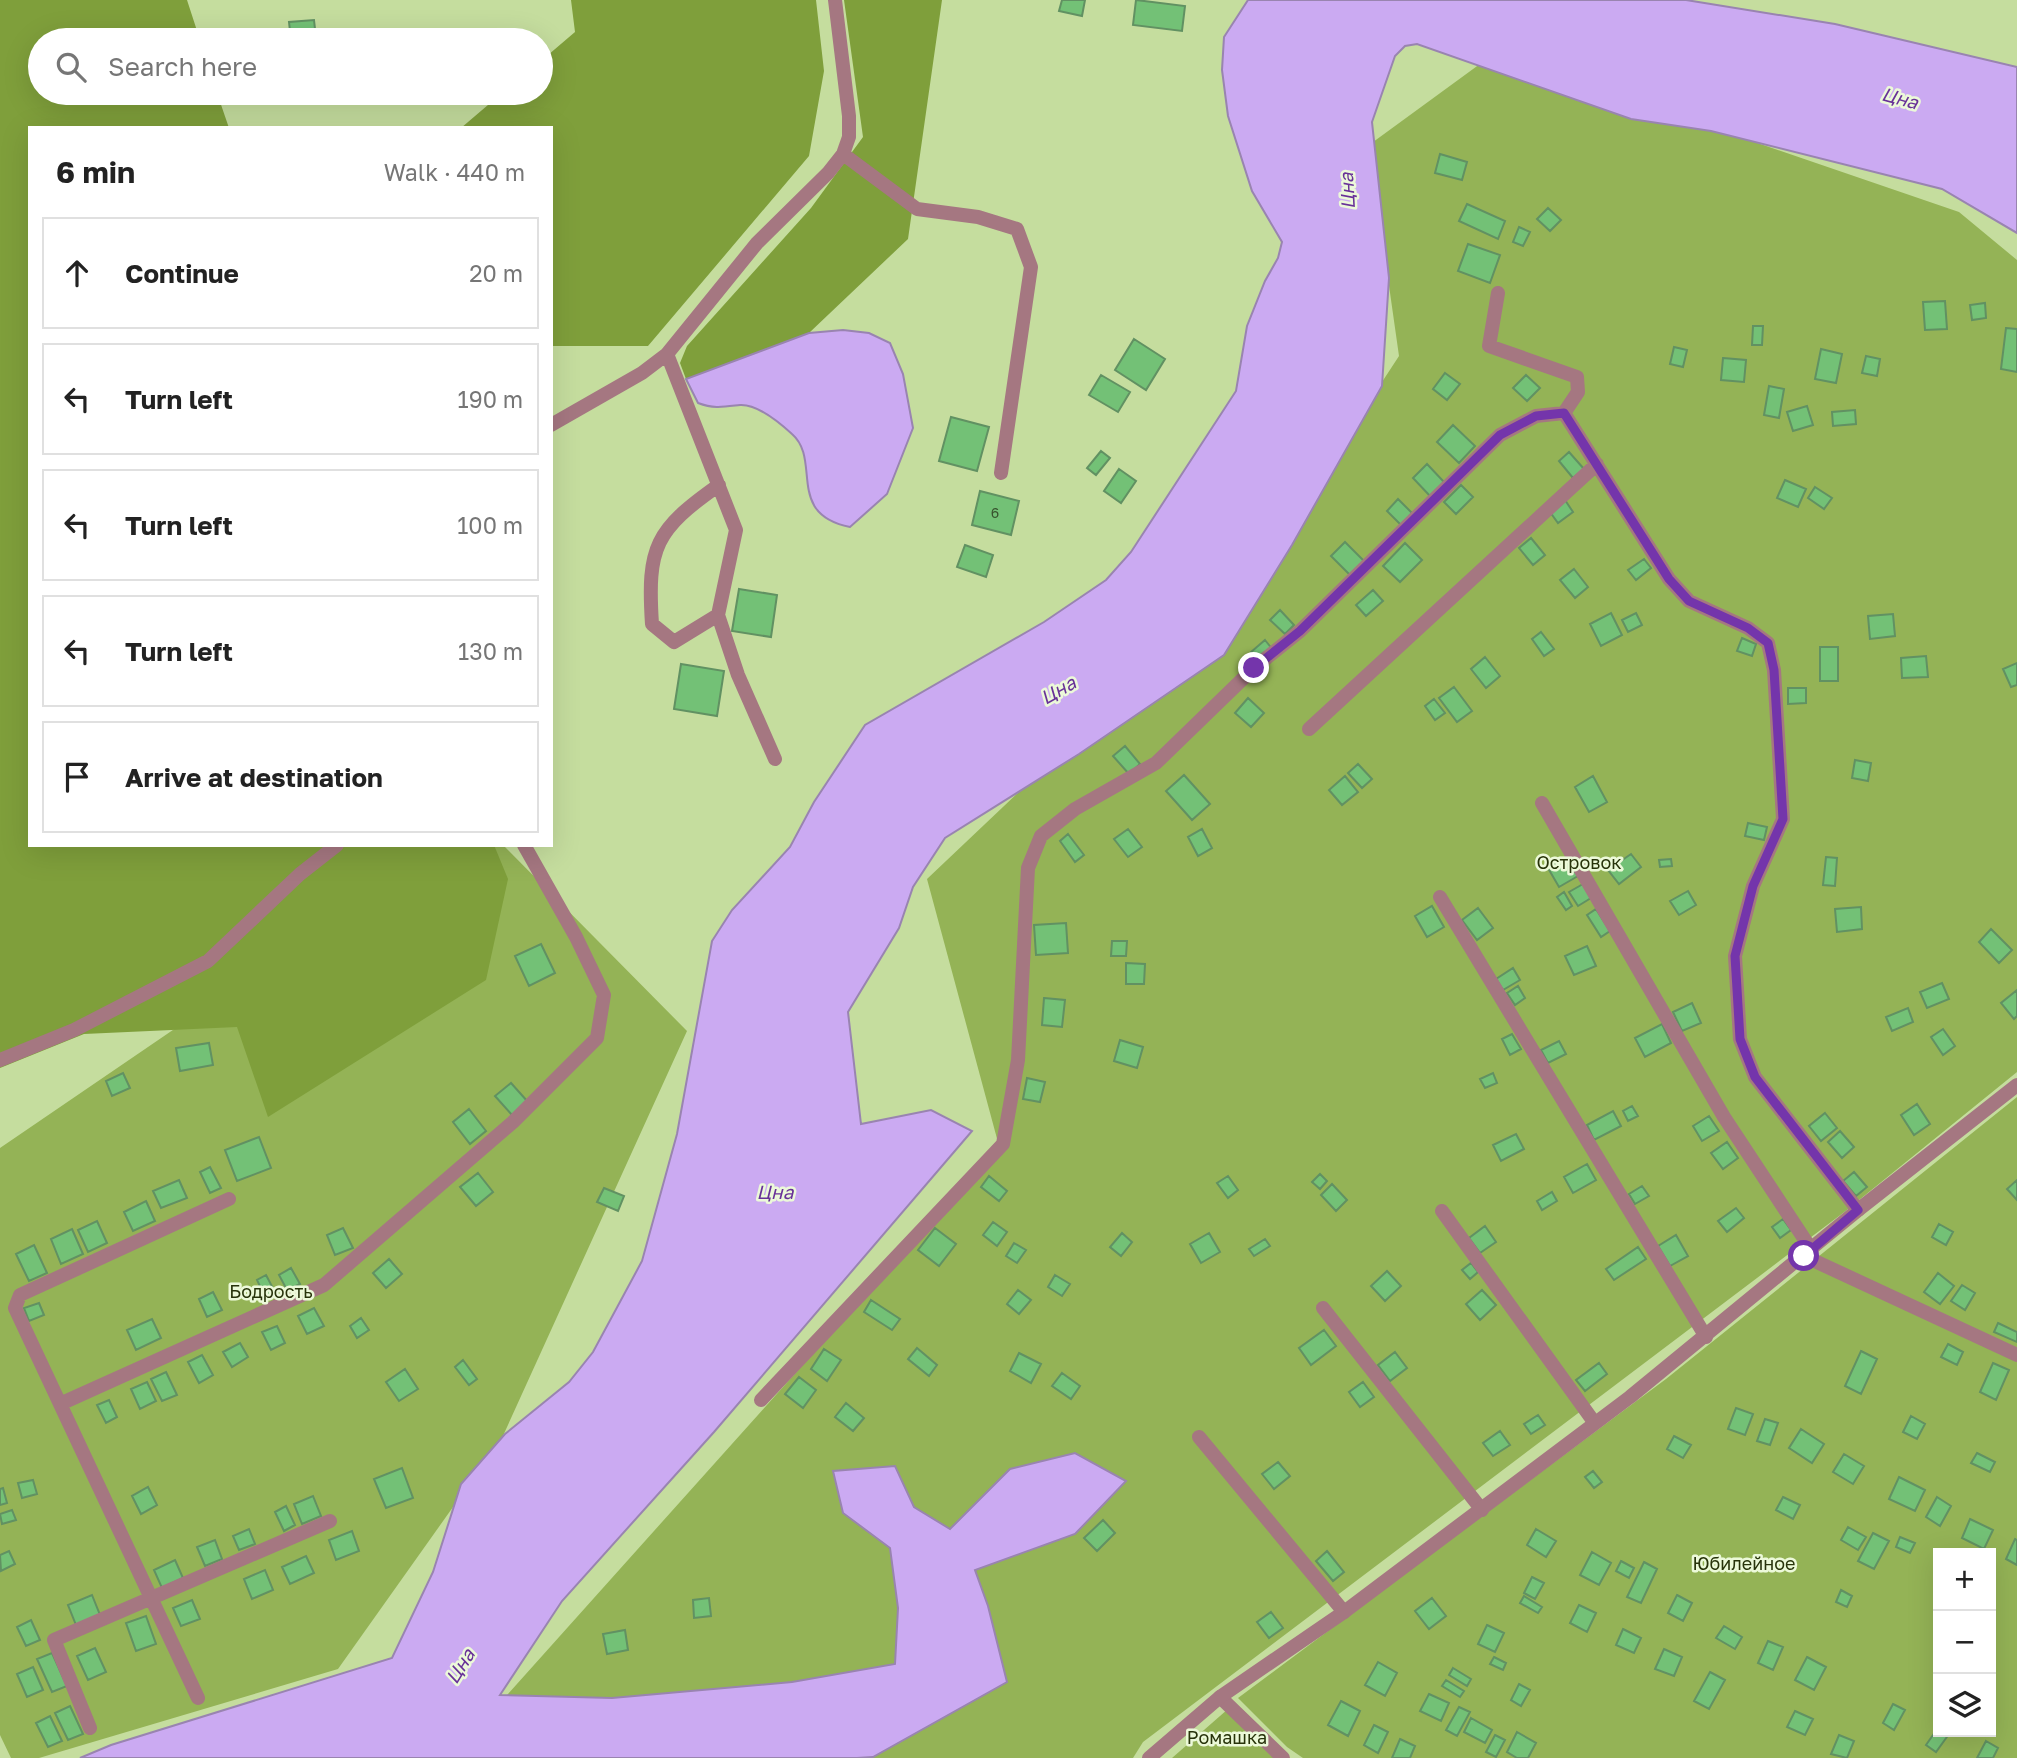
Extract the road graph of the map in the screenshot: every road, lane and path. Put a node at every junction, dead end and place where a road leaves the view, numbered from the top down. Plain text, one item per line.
1 (835, 0) edge
2 (843, 154) junction
3 (1498, 293) dead end
4 (667, 354) junction
5 (1564, 413) junction
6 (553, 424) edge
7 (1597, 464) junction
8 (1001, 473) dead end
9 (719, 485) junction
10 (718, 615) junction
11 (1309, 729) dead end
12 (775, 759) dead end
13 (1542, 803) dead end
14 (334, 847) edge
15 (525, 847) edge
16 (1440, 897) dead end
17 (0, 1060) edge
18 (2017, 1086) edge
19 (229, 1199) dead end
20 (1858, 1210) junction
21 (1442, 1212) dead end
22 (1807, 1252) junction
23 (1323, 1308) dead end
24 (1706, 1337) junction
25 (2017, 1355) edge
26 (761, 1400) dead end
27 (60, 1404) junction
28 (1594, 1422) junction
29 (1199, 1437) dead end
30 (1482, 1510) junction
31 (330, 1521) dead end
32 (151, 1597) junction
33 (1344, 1612) junction
34 (1220, 1697) junction
35 (198, 1698) dead end
36 (90, 1728) dead end
37 (1149, 1758) edge
38 (1283, 1758) edge

1 - 2 street
2 - 4 street
2 - 8 street
3 - 5 street
4 - 6 street
4 - 9 street
5 - 7 street
5 - 26 street
7 - 11 street
7 - 20 street
9 - 10 street
9 - 10 street
10 - 12 street
13 - 22 street
14 - 17 street
15 - 27 street
16 - 24 street
18 - 20 street
19 - 27 street
20 - 22 street
21 - 28 street
22 - 24 street
22 - 25 street
23 - 30 street
24 - 28 street
27 - 32 street
28 - 30 street
29 - 33 street
30 - 33 street
31 - 32 street
32 - 35 street
32 - 36 street
33 - 34 street
34 - 37 street
34 - 38 street

